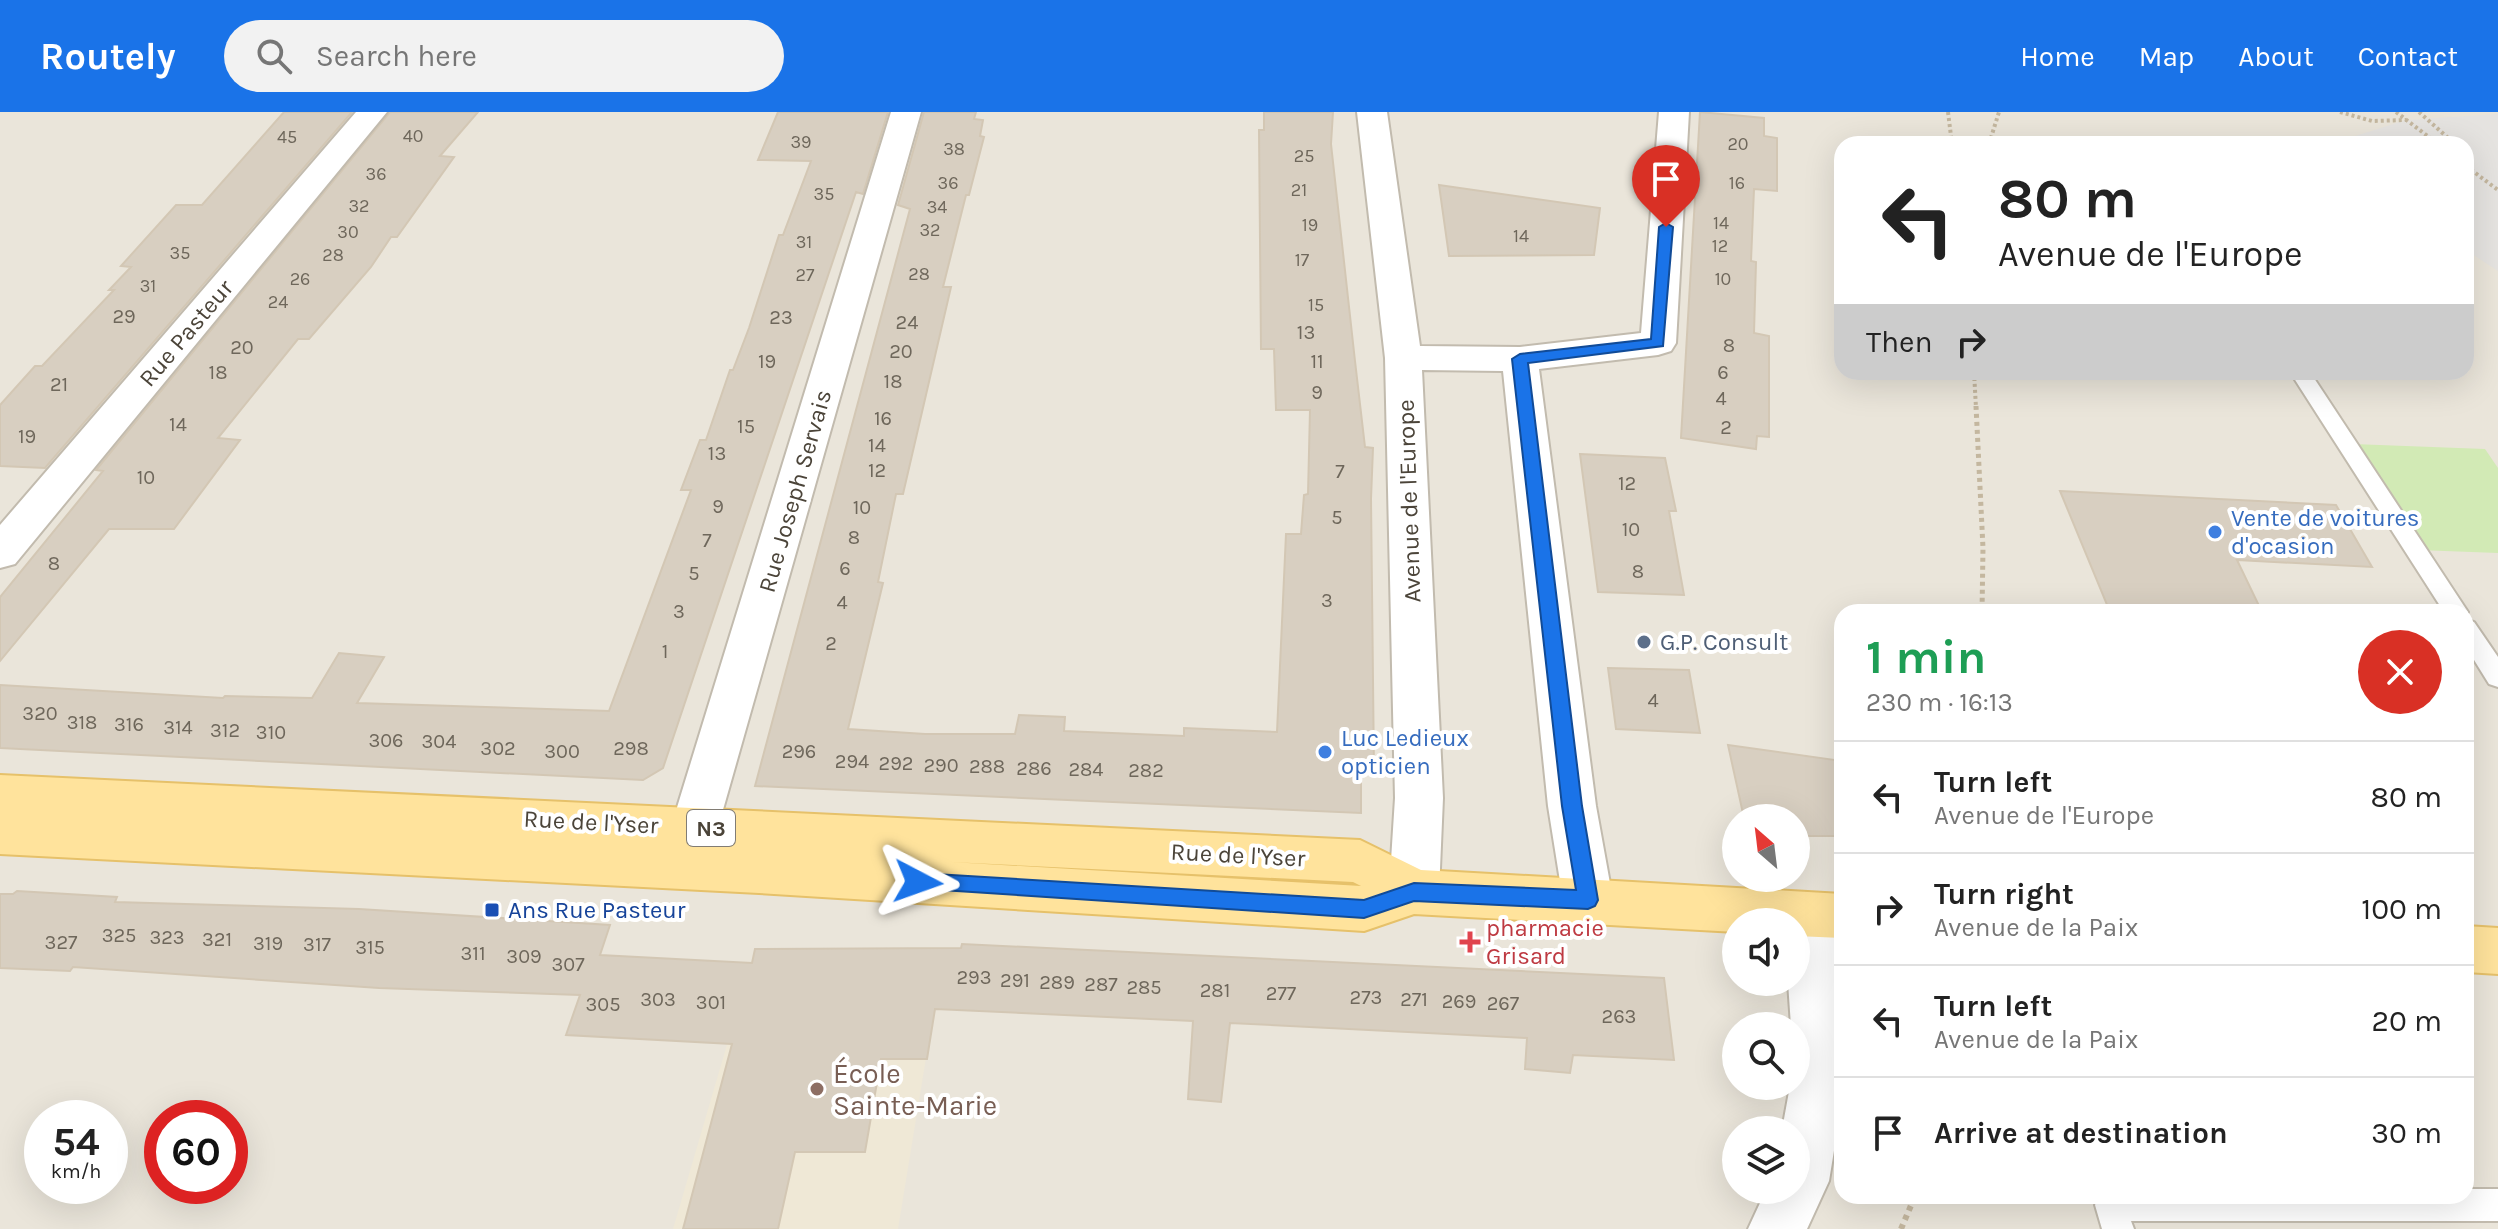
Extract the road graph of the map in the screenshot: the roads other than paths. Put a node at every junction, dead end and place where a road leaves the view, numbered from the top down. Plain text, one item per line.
1 (372, 112) edge
2 (906, 112) edge
3 (1372, 112) edge
4 (1674, 112) edge
5 (1403, 358) junction
6 (1520, 359) junction
7 (2305, 380) edge
8 (0, 553) edge
9 (2451, 604) edge
10 (2474, 640) edge
11 (2498, 677) edge
12 (0, 795) edge
13 (0, 833) edge
14 (690, 848) junction
15 (1414, 892) junction
16 (1588, 900) junction
17 (1825, 916) edge
18 (2474, 950) edge
19 (2498, 951) edge
20 (2498, 1205) edge
21 (1777, 1229) edge
22 (2118, 1229) edge

1 - 8 street, Rue Pasteur
2 - 14 street, Rue Joseph Servais
3 - 5 street, Avenue de l'Europe
4 - 6 street
5 - 6 street
5 - 15 street, Avenue de l'Europe
6 - 16 street
7 - 9 lane
10 - 11 lane
12 - 14 main road, Rue de l'Yser / N3
13 - 14 main road, Rue de l'Yser / N3
14 - 15 main road, Rue de l'Yser / N3
15 - 16 main road, Rue de l'Yser / N3
16 - 17 main road, Rue de l'Yser / N3
17 - 21 street
18 - 19 main road
20 - 22 lane

